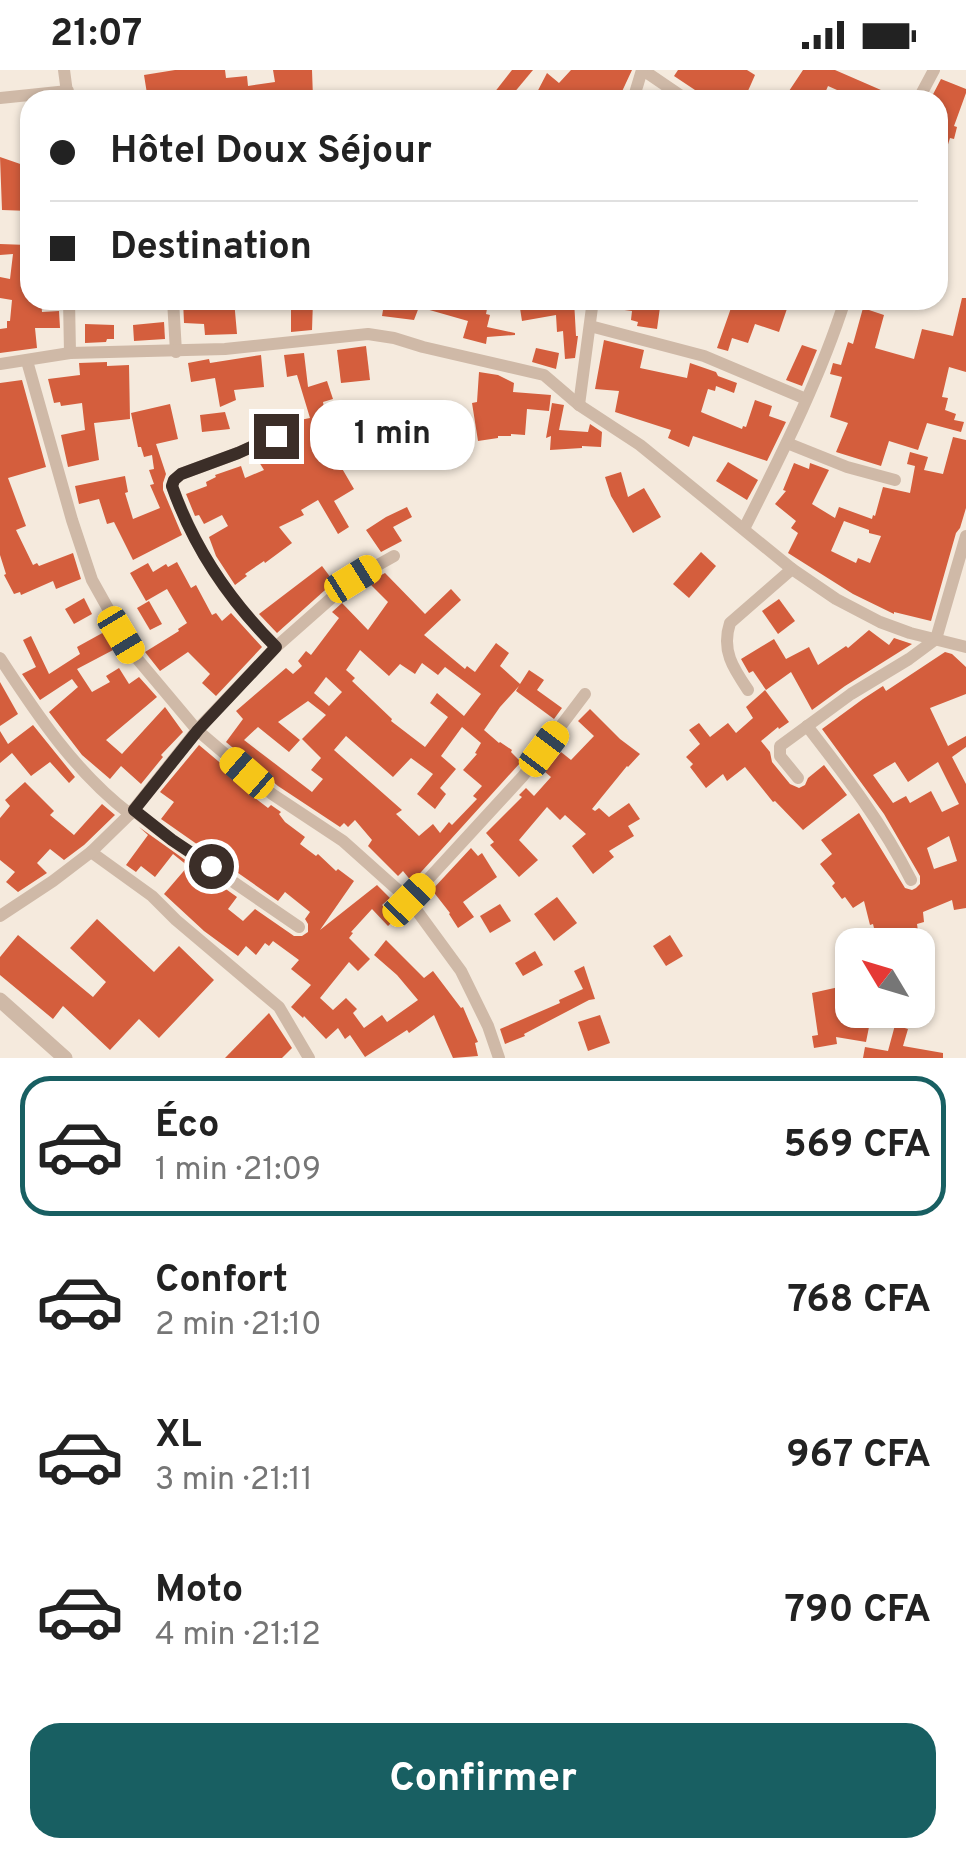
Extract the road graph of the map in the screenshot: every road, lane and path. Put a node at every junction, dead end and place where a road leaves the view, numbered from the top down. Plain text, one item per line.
1 (642, 70) edge
2 (671, 90) edge
3 (70, 310) edge
4 (174, 310) edge
5 (592, 310) edge
6 (842, 310) edge
7 (590, 326) junction
8 (70, 352) junction
9 (176, 352) junction
10 (27, 361) junction
11 (0, 364) edge
12 (806, 399) junction
13 (579, 405) junction
14 (276, 436) dead end
15 (788, 443) junction
16 (895, 480) dead end
17 (744, 529) junction
18 (966, 536) edge
19 (394, 556) dead end
20 (792, 569) junction
21 (936, 639) junction
22 (276, 647) junction
23 (966, 647) edge
24 (0, 658) edge
25 (748, 690) dead end
26 (585, 694) dead end
27 (807, 726) junction
28 (198, 730) junction
29 (798, 778) dead end
30 (132, 812) junction
31 (92, 852) junction
32 (911, 880) dead end
33 (409, 900) junction
34 (0, 916) edge
35 (299, 927) dead end
36 (0, 1000) edge
37 (65, 1058) edge
38 (309, 1058) edge
39 (499, 1058) edge

1 - 2 street
3 - 8 street
4 - 9 street
5 - 7 street
6 - 12 street
7 - 12 street
7 - 13 street
8 - 9 street
8 - 10 street
9 - 13 street
10 - 11 street
10 - 28 street
12 - 15 street
13 - 17 street
14 - 22 street
15 - 16 street
15 - 17 street
17 - 20 street
18 - 21 street
19 - 22 street
20 - 21 street
20 - 25 street
21 - 23 street
21 - 27 street
22 - 28 street
24 - 30 street
26 - 33 street
27 - 29 street
27 - 32 street
28 - 30 street
28 - 33 street
30 - 31 street
30 - 35 street
31 - 34 street
31 - 38 street
33 - 39 street
36 - 37 street

